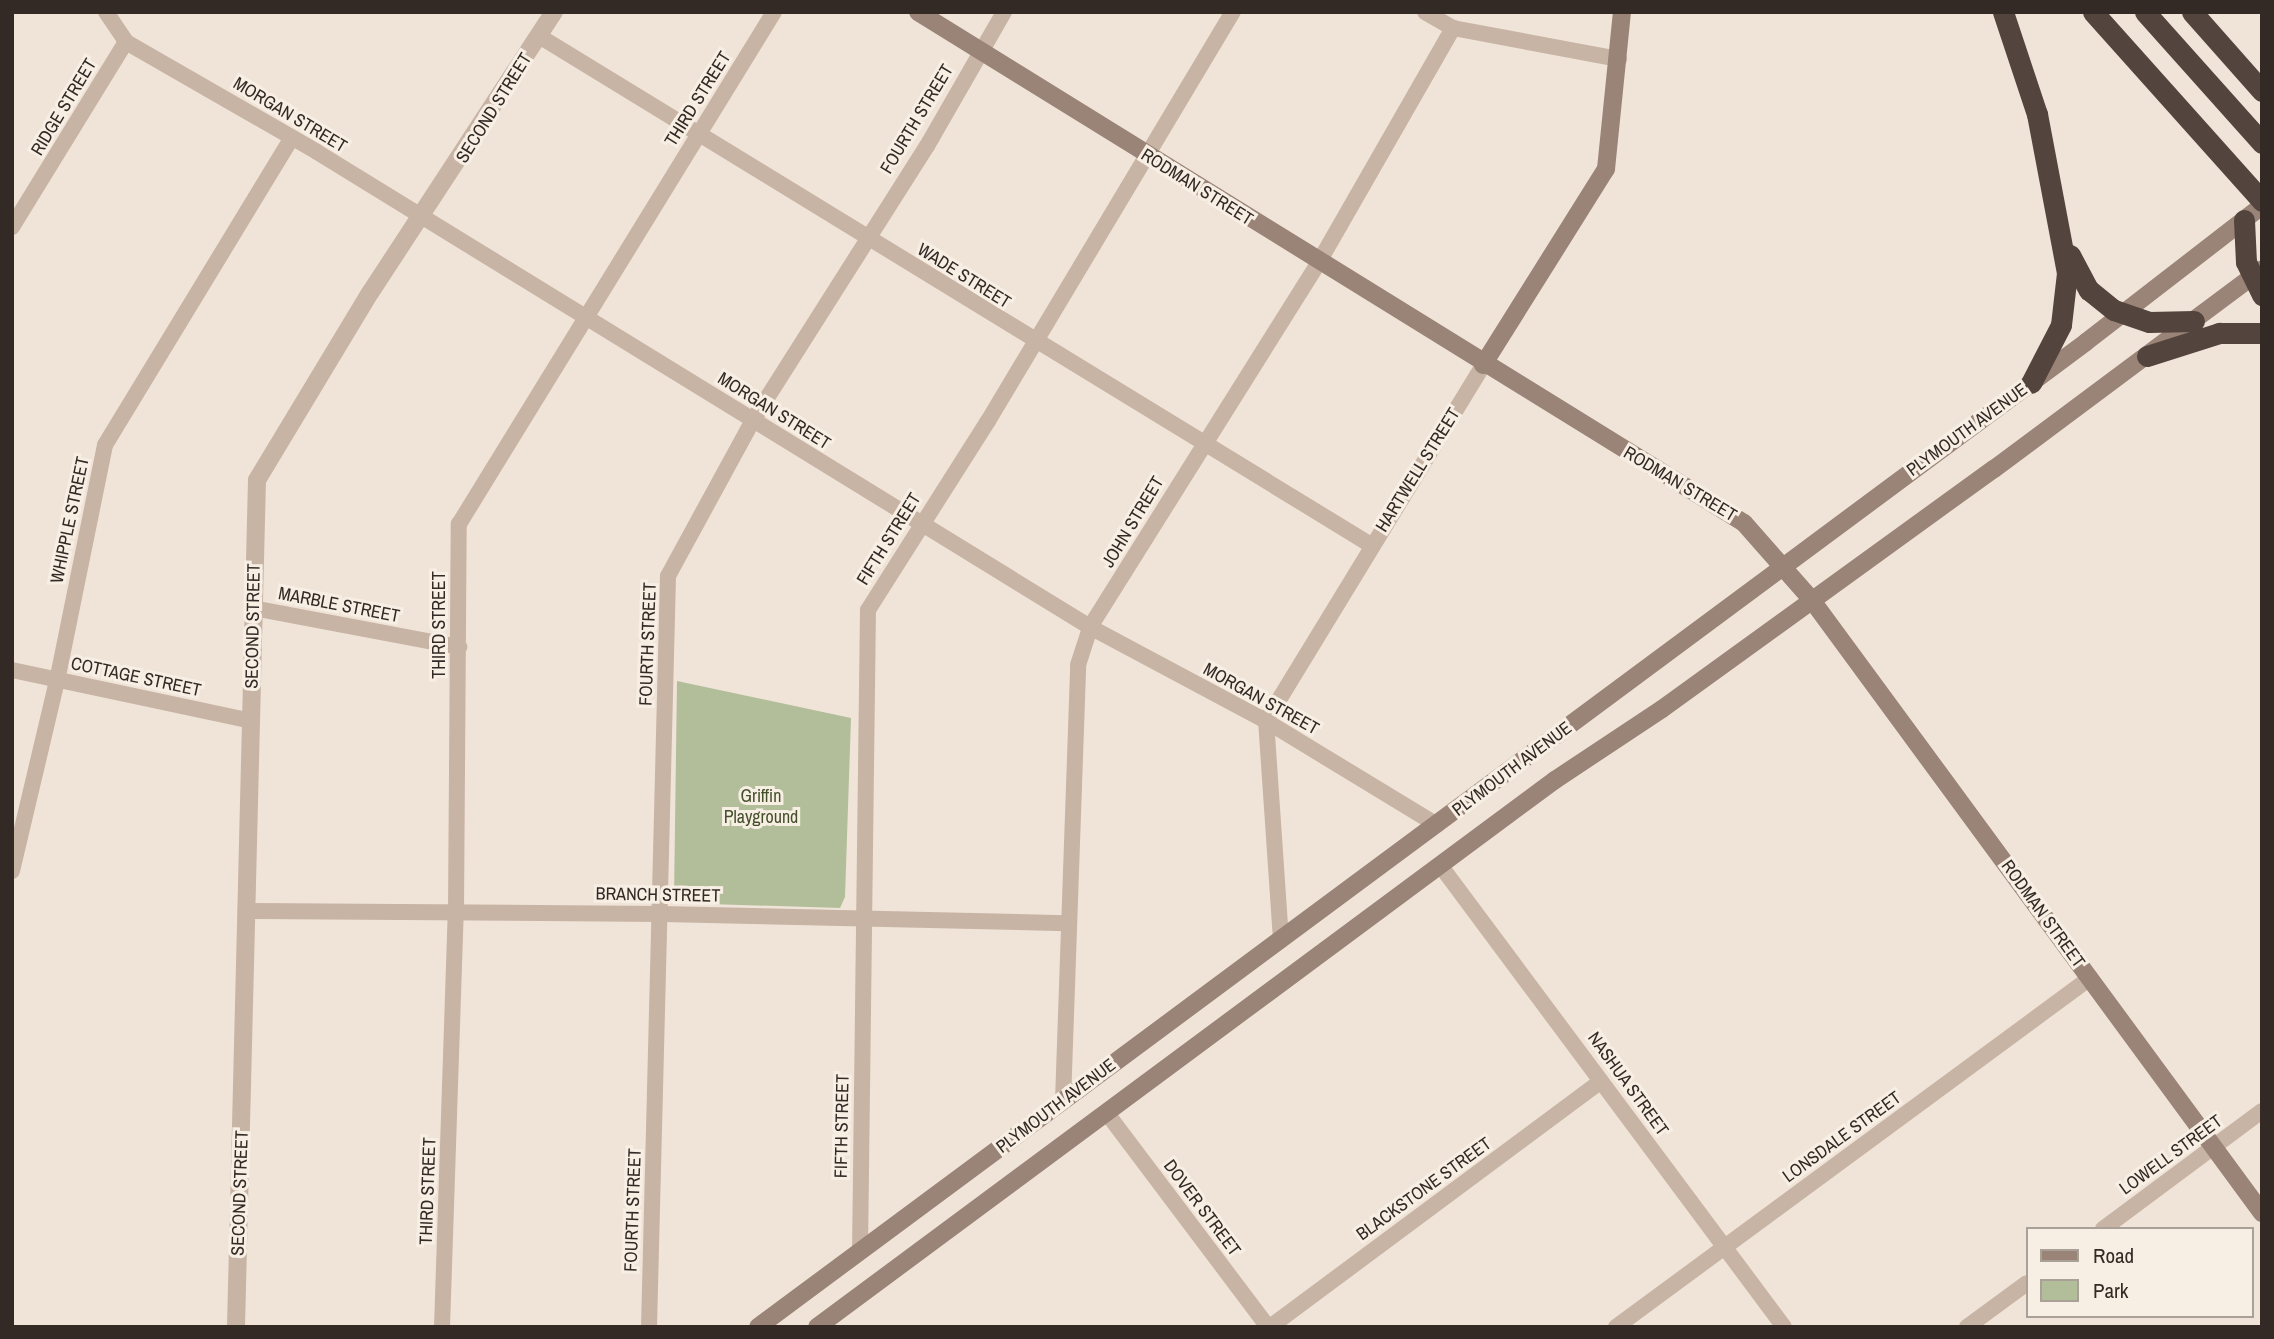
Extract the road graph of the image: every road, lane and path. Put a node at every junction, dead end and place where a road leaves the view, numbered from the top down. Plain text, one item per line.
1 (106, 12) edge
2 (554, 12) edge
3 (774, 12) edge
4 (918, 12) edge
5 (1004, 12) edge
6 (1233, 12) edge
7 (1425, 12) edge
8 (1622, 12) edge
9 (2003, 12) edge
10 (2093, 12) edge
11 (2145, 12) edge
12 (2192, 12) edge
13 (1453, 28) junction
14 (539, 36) junction
15 (125, 42) junction
16 (979, 51) junction
17 (1619, 59) junction
18 (2262, 92) edge
19 (699, 135) junction
20 (291, 139) junction
21 (2262, 143) edge
22 (1149, 157) junction
23 (2262, 204) edge
24 (424, 217) junction
25 (2244, 220) junction
26 (2059, 223) junction
27 (12, 227) edge
28 (866, 238) junction
29 (1319, 262) junction
30 (2258, 281) edge
31 (2123, 314) junction
32 (588, 320) junction
33 (2194, 321) junction
34 (2262, 332) edge
35 (1035, 342) junction
36 (2147, 356) junction
37 (1483, 365) junction
38 (2031, 383) junction
39 (753, 420) junction
40 (1202, 443) junction
41 (920, 523) junction
42 (1371, 545) junction
43 (1784, 566) junction
44 (1811, 599) junction
45 (253, 608) junction
46 (1090, 627) junction
47 (459, 647) junction
48 (12, 670) edge
49 (57, 681) junction
50 (251, 721) junction
51 (1266, 721) junction
52 (1437, 825) junction
53 (1440, 865) junction
54 (12, 870) edge
55 (248, 911) junction
56 (456, 912) junction
57 (662, 914) junction
58 (863, 920) junction
59 (1067, 923) junction
60 (1281, 940) junction
61 (2090, 978) junction
62 (1601, 1082) junction
63 (1063, 1101) junction
64 (2262, 1111) edge
65 (1106, 1112) junction
66 (2213, 1149) junction
67 (2262, 1213) edge
68 (2106, 1227) edge
69 (1724, 1247) junction
70 (860, 1252) junction
71 (2025, 1284) edge
72 (236, 1327) edge
73 (442, 1327) edge
74 (649, 1327) edge
75 (758, 1327) edge
76 (817, 1327) edge
77 (1269, 1327) edge
78 (1616, 1327) edge
79 (1784, 1327) edge
80 (1967, 1327) edge

1 - 15 street, MORGAN STREET
2 - 14 street, SECOND STREET
3 - 19 street, THIRD STREET
4 - 16 main road, RODMAN STREET
5 - 16 street, FOURTH STREET
6 - 22 street, FIFTH STREET
7 - 13 street
8 - 17 main road, HARTWELL STREET
9 - 26 highway
10 - 23 highway
11 - 21 highway
12 - 18 highway
13 - 17 street
13 - 29 street, JOHN STREET
14 - 19 street, WADE STREET
14 - 24 street, SECOND STREET
15 - 20 street, MORGAN STREET
15 - 27 street, RIDGE STREET
16 - 22 main road, RODMAN STREET
16 - 28 street, FOURTH STREET
17 - 37 main road, HARTWELL STREET
19 - 28 street, WADE STREET
19 - 32 street, THIRD STREET
20 - 24 street, MORGAN STREET
20 - 49 street, WHIPPLE STREET
22 - 29 main road, RODMAN STREET
22 - 35 street, FIFTH STREET
23 - 25 main road, PLYMOUTH AVENUE
24 - 32 street, MORGAN STREET
24 - 45 street, SECOND STREET
25 - 30 highway
25 - 31 main road, PLYMOUTH AVENUE
26 - 31 highway
26 - 38 highway
28 - 35 street, WADE STREET
28 - 39 street, FOURTH STREET
29 - 37 main road, RODMAN STREET
29 - 40 street, JOHN STREET
30 - 33 main road, PLYMOUTH AVENUE
31 - 33 highway
31 - 38 main road, PLYMOUTH AVENUE
32 - 39 street, MORGAN STREET
32 - 47 street, THIRD STREET
33 - 36 main road, PLYMOUTH AVENUE
34 - 36 highway
35 - 40 street, WADE STREET
35 - 41 street, FIFTH STREET
36 - 44 main road, PLYMOUTH AVENUE
37 - 42 street, HARTWELL STREET
37 - 43 main road, RODMAN STREET
38 - 43 main road, PLYMOUTH AVENUE
39 - 41 street, MORGAN STREET
39 - 57 street, FOURTH STREET
40 - 42 street, WADE STREET
40 - 46 street, JOHN STREET
41 - 46 street, MORGAN STREET
41 - 58 street, FIFTH STREET
42 - 51 street, HARTWELL STREET
43 - 44 main road, RODMAN STREET
43 - 52 main road, PLYMOUTH AVENUE
44 - 53 main road, PLYMOUTH AVENUE
44 - 61 main road, RODMAN STREET
45 - 47 street, MARBLE STREET
45 - 50 street, SECOND STREET
46 - 51 street, MORGAN STREET
46 - 59 street, JOHN STREET
47 - 56 street, THIRD STREET
48 - 49 street, COTTAGE STREET
49 - 50 street, COTTAGE STREET
49 - 54 street, WHIPPLE STREET
50 - 55 street, SECOND STREET
51 - 52 street, MORGAN STREET
51 - 60 street
52 - 60 main road, PLYMOUTH AVENUE
53 - 62 street, NASHUA STREET
53 - 65 main road, PLYMOUTH AVENUE
55 - 56 street, BRANCH STREET
55 - 72 street, SECOND STREET
56 - 57 street, BRANCH STREET
56 - 73 street, THIRD STREET
57 - 58 street, BRANCH STREET
57 - 74 street, FOURTH STREET
58 - 59 street, BRANCH STREET
58 - 70 street, FIFTH STREET
59 - 63 street, JOHN STREET
60 - 63 main road, PLYMOUTH AVENUE
61 - 66 main road, RODMAN STREET
61 - 69 street, LONSDALE STREET
62 - 69 street, NASHUA STREET
62 - 77 street, BLACKSTONE STREET
63 - 70 main road, PLYMOUTH AVENUE
64 - 66 street, LOWELL STREET
65 - 76 main road, PLYMOUTH AVENUE
65 - 77 street, DOVER STREET
66 - 67 main road, RODMAN STREET
66 - 68 street, LOWELL STREET
69 - 78 street, LONSDALE STREET
69 - 79 street, NASHUA STREET
70 - 75 main road, PLYMOUTH AVENUE
71 - 80 street

